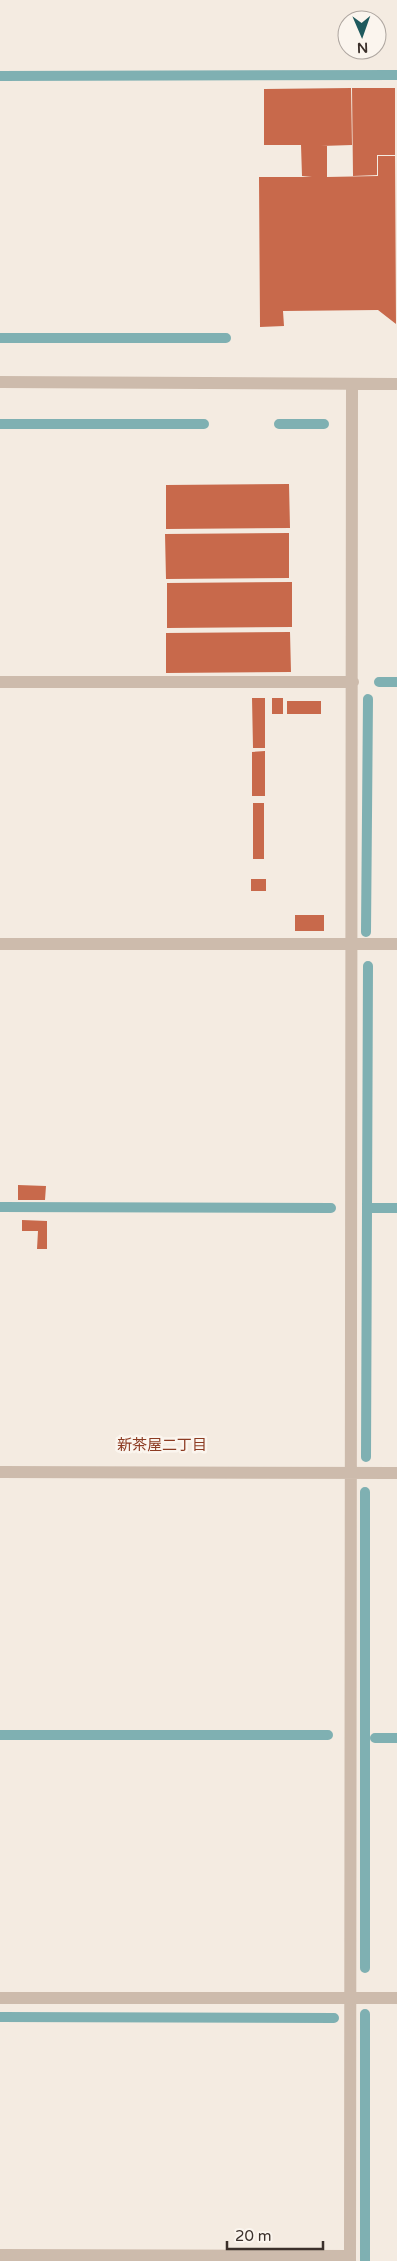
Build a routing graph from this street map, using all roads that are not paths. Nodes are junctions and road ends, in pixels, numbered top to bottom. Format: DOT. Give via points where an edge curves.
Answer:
graph roads {
  1 [pos="0,382"];
  2 [pos="352,384"];
  3 [pos="397,384"];
  4 [pos="0,682"];
  5 [pos="352,682"];
  6 [pos="0,944"];
  7 [pos="352,944"];
  8 [pos="397,944"];
  9 [pos="0,1472"];
  10 [pos="351,1473"];
  11 [pos="397,1473"];
  12 [pos="0,1998"];
  13 [pos="351,1998"];
  14 [pos="397,1998"];
  15 [pos="0,2255"];
  16 [pos="350,2258"];
  1 -- 2 [label="street"];
  2 -- 3 [label="street"];
  2 -- 5 [label="street"];
  4 -- 5 [label="street"];
  5 -- 7 [label="street"];
  6 -- 7 [label="street"];
  7 -- 8 [label="street"];
  7 -- 10 [label="street"];
  9 -- 10 [label="street"];
  10 -- 11 [label="street"];
  10 -- 13 [label="street"];
  12 -- 13 [label="street"];
  13 -- 14 [label="street"];
  13 -- 16 [label="street"];
  15 -- 16 [label="street"];
}
